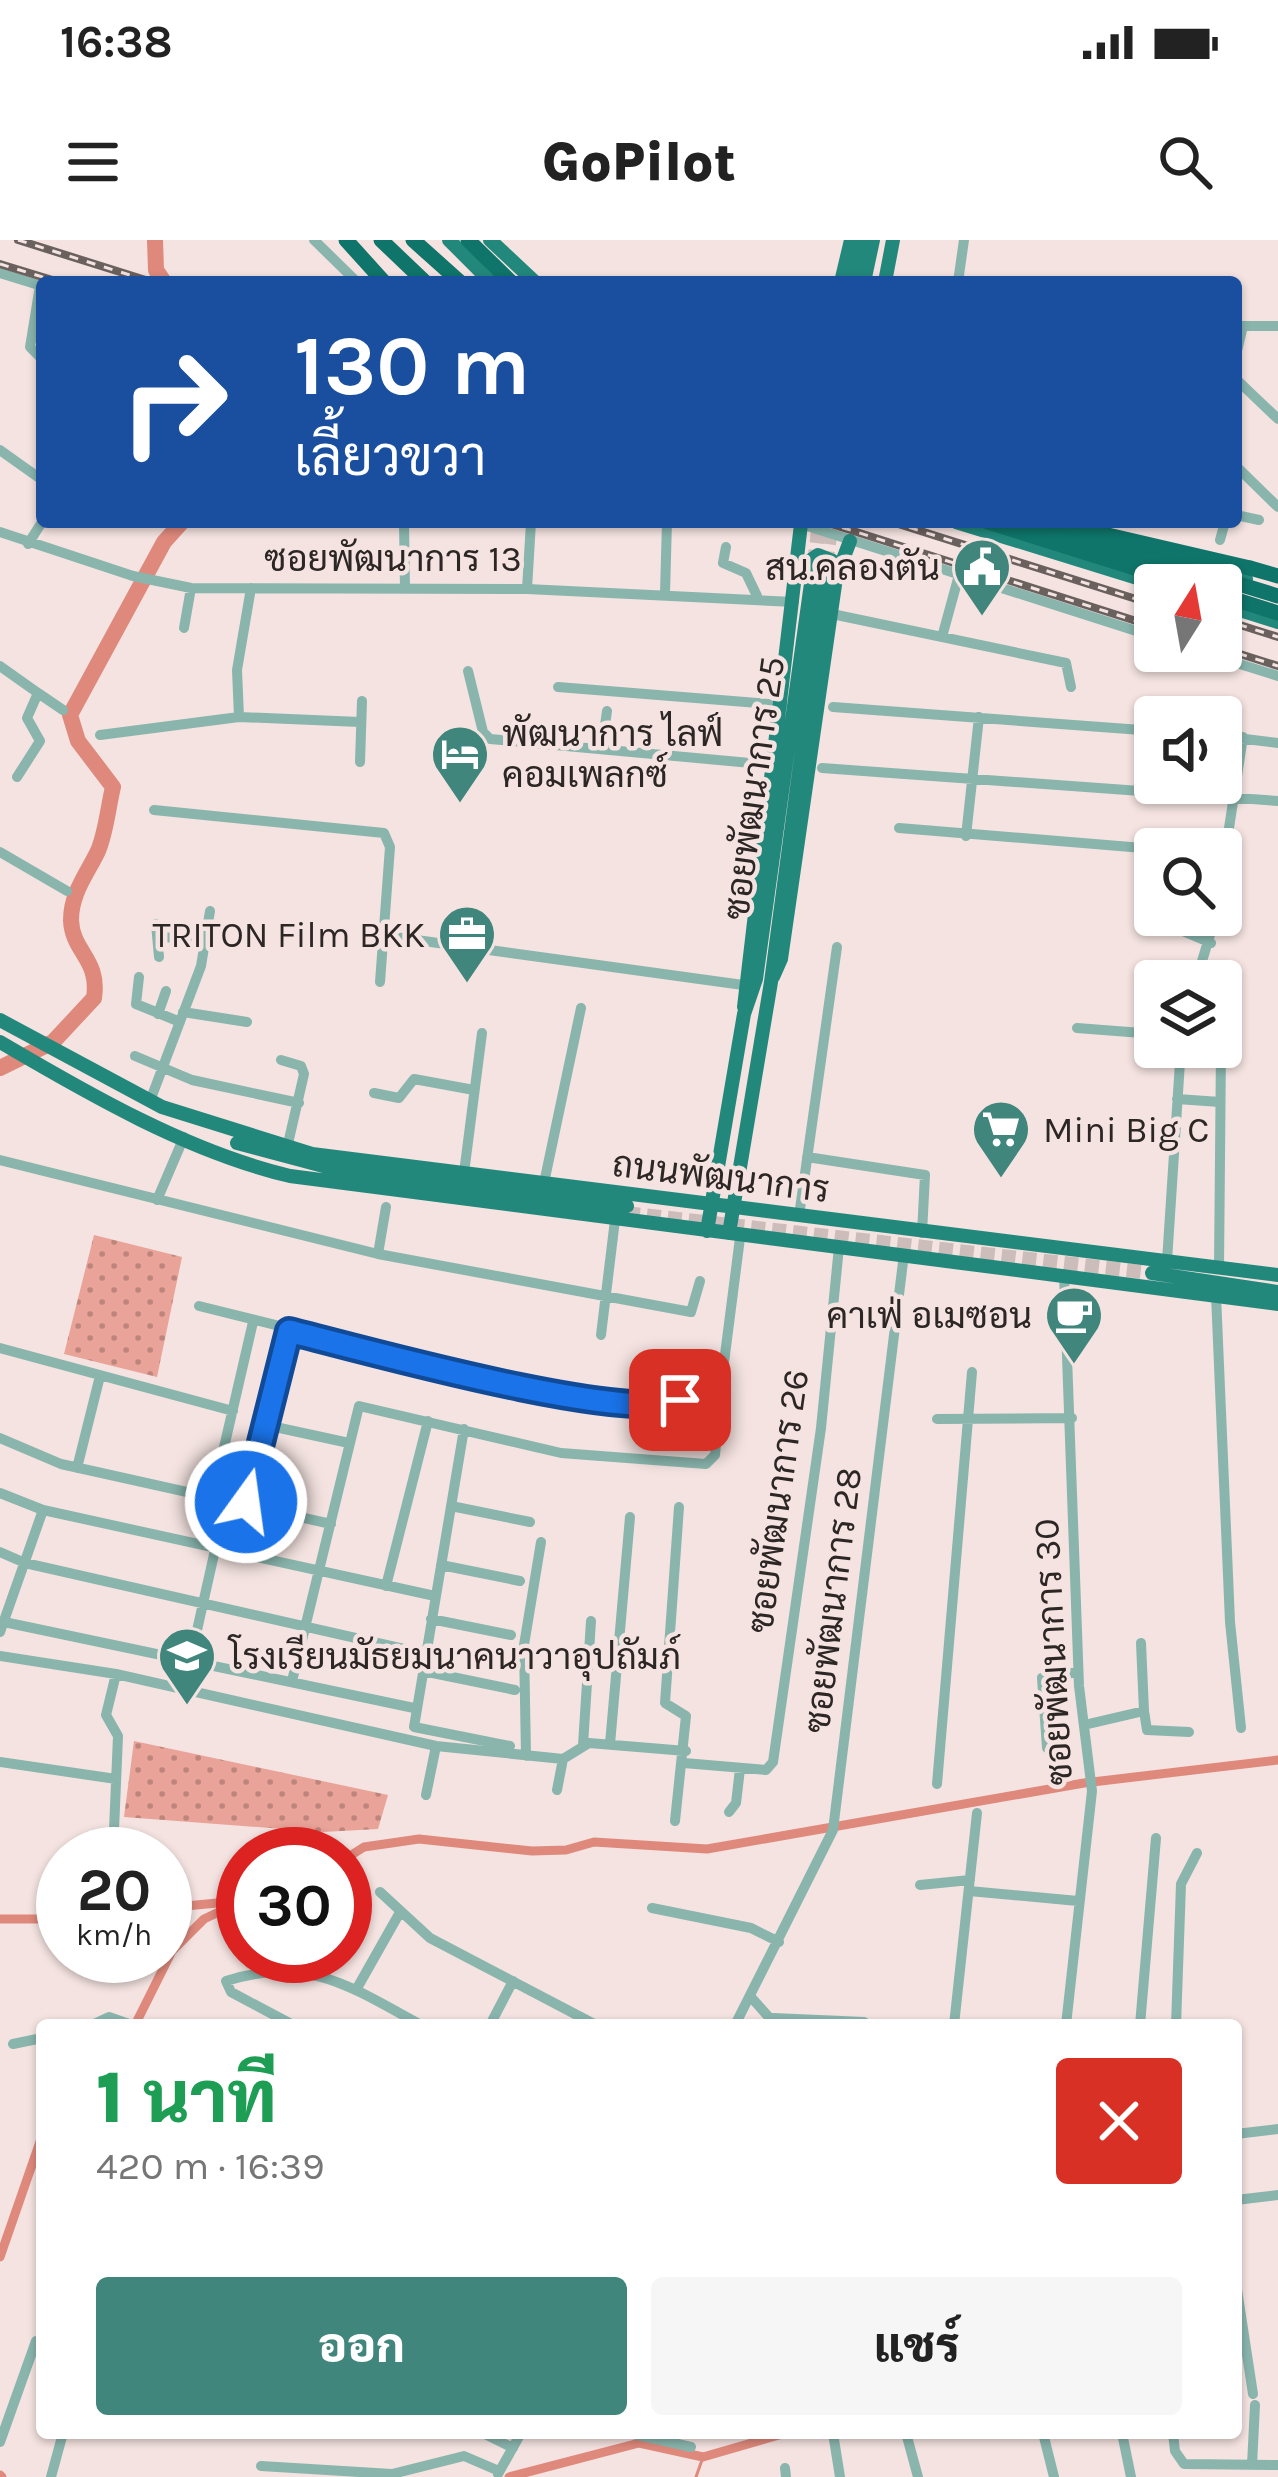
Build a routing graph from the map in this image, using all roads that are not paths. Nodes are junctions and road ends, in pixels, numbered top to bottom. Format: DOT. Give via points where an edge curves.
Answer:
graph roads {
  1 [pos="314,240"];
  2 [pos="346,240"];
  3 [pos="381,240"];
  4 [pos="413,240"];
  5 [pos="449,240"];
  6 [pos="468,240"];
  7 [pos="490,240"];
  8 [pos="851,240"];
  9 [pos="861,240"];
  10 [pos="873,240"];
  11 [pos="893,240"];
  12 [pos="964,240"];
  13 [pos="0,273"];
  14 [pos="351,276"];
  15 [pos="379,276"];
  16 [pos="419,276"];
  17 [pos="453,276"];
  18 [pos="485,276"];
  19 [pos="505,276"];
  20 [pos="529,276"];
  21 [pos="842,276"];
  22 [pos="853,276"];
  23 [pos="865,276"];
  24 [pos="886,276"];
  25 [pos="959,276"];
  26 [pos="36,284"];
  27 [pos="36,314"];
  28 [pos="1242,326"];
  29 [pos="1278,326"];
  30 [pos="36,353"];
  31 [pos="1242,385"];
  32 [pos="1278,419"];
  33 [pos="0,450"];
  34 [pos="1242,472"];
  35 [pos="36,476"];
  36 [pos="1278,507"];
  37 [pos="1242,516"];
  38 [pos="1259,520"];
  39 [pos="38,528"];
  40 [pos="404,528"];
  41 [pos="531,528"];
  42 [pos="667,528"];
  43 [pos="800,528"];
  44 [pos="812,528"];
  45 [pos="975,528"];
  46 [pos="1007,528"];
  47 [pos="1055,528"];
  48 [pos="1077,528"];
  49 [pos="1097,528"];
  50 [pos="1223,528"];
  51 [pos="0,532"];
  52 [pos="1220,540"];
  53 [pos="850,541"];
  54 [pos="28,544"];
  55 [pos="726,548"];
  56 [pos="1134,568"];
  57 [pos="818,571"];
  58 [pos="959,575"];
  59 [pos="1278,576"];
  60 [pos="1134,577"];
  61 [pos="191,588"];
  62 [pos="251,588"];
  63 [pos="405,588"];
  64 [pos="527,589"];
  65 [pos="1278,592"];
  66 [pos="665,593"];
  67 [pos="757,596"];
  68 [pos="794,602"];
  69 [pos="1242,606"];
  70 [pos="832,614"];
  71 [pos="1278,617"];
  72 [pos="184,628"];
  73 [pos="1134,631"];
  74 [pos="942,638"];
  75 [pos="1242,665"];
  76 [pos="0,666"];
  77 [pos="468,671"];
  78 [pos="1278,676"];
  79 [pos="558,687"];
  80 [pos="1071,687"];
  81 [pos="38,693"];
  82 [pos="362,701"];
  83 [pos="782,705"];
  84 [pos="833,707"];
  85 [pos="63,710"];
  86 [pos="607,712"];
  87 [pos="239,717"];
  88 [pos="979,717"];
  89 [pos="360,722"];
  90 [pos="1134,728"];
  91 [pos="100,735"];
  92 [pos="1243,737"];
  93 [pos="1242,743"];
  94 [pos="1278,743"];
  95 [pos="602,747"];
  96 [pos="360,762"];
  97 [pos="773,765"];
  98 [pos="822,768"];
  99 [pos="17,777"];
  100 [pos="972,779"];
  101 [pos="1134,789"];
  102 [pos="1242,796"];
  103 [pos="1278,801"];
  104 [pos="154,810"];
  105 [pos="899,828"];
  106 [pos="966,836"];
  107 [pos="1134,848"];
  108 [pos="0,852"];
  109 [pos="67,891"];
  110 [pos="210,911"];
  111 [pos="156,924"];
  112 [pos="380,935"];
  113 [pos="1194,936"];
  114 [pos="1212,936"];
  115 [pos="161,937"];
  116 [pos="207,940"];
  117 [pos="1211,943"];
  118 [pos="837,946"];
  119 [pos="160,957"];
  120 [pos="1204,960"];
  121 [pos="139,977"];
  122 [pos="380,982"];
  123 [pos="771,982"];
  124 [pos="742,985"];
  125 [pos="166,991"];
  126 [pos="581,1008"];
  127 [pos="158,1014"];
  128 [pos="744,1014"];
  129 [pos="181,1017"];
  130 [pos="0,1020"];
  131 [pos="247,1022"];
  132 [pos="1077,1028"];
  133 [pos="1134,1032"];
  134 [pos="482,1033"];
  135 [pos="4,1044"];
  136 [pos="135,1056"];
  137 [pos="280,1060"];
  138 [pos="1179,1068"];
  139 [pos="1221,1068"];
  140 [pos="162,1069"];
  141 [pos="474,1090"];
  142 [pos="374,1094"];
  143 [pos="1177,1099"];
  144 [pos="1220,1102"];
  145 [pos="299,1103"];
  146 [pos="156,1104"];
  147 [pos="724,1122"];
  148 [pos="747,1126"];
  149 [pos="188,1139"];
  150 [pos="287,1148"];
  151 [pos="807,1157"];
  152 [pos="0,1160"];
  153 [pos="464,1173"];
  154 [pos="544,1184"];
  155 [pos="157,1200"];
  156 [pos="711,1205"];
  157 [pos="386,1207"];
  158 [pos="733,1207"];
  159 [pos="624,1211"];
  160 [pos="799,1216"];
  161 [pos="689,1228"];
  162 [pos="707,1231"];
  163 [pos="922,1232"];
  164 [pos="735,1236"];
  165 [pos="838,1247"];
  166 [pos="378,1254"];
  167 [pos="904,1254"];
  168 [pos="1219,1268"];
  169 [pos="1155,1269"];
  170 [pos="1064,1274"];
  171 [pos="1278,1275"];
  172 [pos="700,1281"];
  173 [pos="1278,1289"];
  174 [pos="1216,1295"];
  175 [pos="604,1299"];
  176 [pos="1278,1304"];
  177 [pos="199,1306"];
  178 [pos="253,1322"];
  179 [pos="289,1331"];
  180 [pos="602,1335"];
  181 [pos="0,1348"];
  182 [pos="972,1372"];
  183 [pos="100,1376"];
  184 [pos="722,1378"];
  185 [pos="233,1411"];
  186 [pos="1072,1418"];
  187 [pos="937,1419"];
  188 [pos="968,1420"];
  189 [pos="428,1421"];
  190 [pos="266,1425"];
  191 [pos="464,1429"];
  192 [pos="0,1438"];
  193 [pos="349,1443"];
  194 [pos="77,1468"];
  195 [pos="0,1492"];
  196 [pos="213,1496"];
  197 [pos="246,1502"];
  198 [pos="451,1506"];
  199 [pos="679,1508"];
  200 [pos="43,1510"];
  201 [pos="630,1517"];
  202 [pos="530,1522"];
  203 [pos="331,1524"];
  204 [pos="541,1542"];
  205 [pos="215,1550"];
  206 [pos="0,1552"];
  207 [pos="26,1562"];
  208 [pos="441,1565"];
  209 [pos="320,1572"];
  210 [pos="520,1581"];
  211 [pos="386,1586"];
  212 [pos="435,1596"];
  213 [pos="203,1603"];
  214 [pos="431,1619"];
  215 [pos="591,1621"];
  216 [pos="306,1625"];
  217 [pos="2,1627"];
  218 [pos="511,1635"];
  219 [pos="1141,1642"];
  220 [pos="426,1654"];
  221 [pos="0,1656"];
  222 [pos="191,1658"];
  223 [pos="423,1671"];
  224 [pos="1078,1672"];
  225 [pos="116,1674"];
  226 [pos="292,1681"];
  227 [pos="514,1690"];
  228 [pos="414,1708"];
  229 [pos="1144,1711"];
  230 [pos="1084,1725"];
  231 [pos="1241,1728"];
  232 [pos="1189,1732"];
  233 [pos="610,1744"];
  234 [pos="583,1745"];
  235 [pos="436,1746"];
  236 [pos="510,1746"];
  237 [pos="1047,1748"];
  238 [pos="526,1756"];
  239 [pos="685,1757"];
  240 [pos="563,1759"];
  241 [pos="0,1762"];
  242 [pos="740,1768"];
  243 [pos="116,1778"];
  244 [pos="937,1784"];
  245 [pos="557,1790"];
  246 [pos="426,1795"];
  247 [pos="729,1812"];
  248 [pos="976,1813"];
  249 [pos="676,1821"];
  250 [pos="114,1827"];
  251 [pos="1156,1838"];
  252 [pos="1197,1853"];
  253 [pos="920,1885"];
  254 [pos="969,1886"];
  255 [pos="380,1892"];
  256 [pos="1078,1901"];
  257 [pos="652,1908"];
  258 [pos="399,1914"];
  259 [pos="779,1942"];
  260 [pos="513,1981"];
  261 [pos="356,1990"];
  262 [pos="750,1996"];
  263 [pos="282,2019"];
  264 [pos="410,2019"];
  265 [pos="493,2019"];
  266 [pos="585,2019"];
  267 [pos="738,2019"];
  268 [pos="771,2019"];
  269 [pos="955,2019"];
  270 [pos="1067,2019"];
  271 [pos="1141,2019"];
  272 [pos="1176,2019"];
  273 [pos="36,2039"];
  274 [pos="13,2044"];
  275 [pos="1278,2128"];
  276 [pos="1242,2133"];
  277 [pos="1278,2195"];
  278 [pos="1242,2199"];
  279 [pos="1242,2322"];
  280 [pos="36,2344"];
  281 [pos="61,2439"];
  282 [pos="495,2439"];
  283 [pos="518,2439"];
  284 [pos="656,2439"];
  285 [pos="833,2439"];
  286 [pos="908,2439"];
  287 [pos="1044,2439"];
  288 [pos="1123,2439"];
  289 [pos="1173,2439"];
  290 [pos="0,2442"];
  291 [pos="691,2447"];
  292 [pos="513,2448"];
  293 [pos="1252,2465"];
  294 [pos="1278,2465"];
  295 [pos="261,2466"];
  296 [pos="498,2474"];
  297 [pos="51,2477"];
  298 [pos="840,2477"];
  299 [pos="918,2477"];
  300 [pos="1054,2477"];
  301 [pos="1131,2477"];
  1 -- 14 [label="street"];
  2 -- 15 [label="highway"];
  3 -- 16 [label="highway"];
  4 -- 17 [label="highway"];
  5 -- 18 [label="main road"];
  6 -- 19 [label="highway"];
  7 -- 20 [label="main road"];
  8 -- 21 [label="main road"];
  9 -- 22 [label="main road"];
  10 -- 23 [label="main road"];
  11 -- 24 [label="main road"];
  12 -- 25 [label="street"];
  13 -- 26 [label="street"];
  27 -- 30 [label="street"];
  28 -- 29 [label="street"];
  31 -- 32 [label="street"];
  33 -- 35 [label="street"];
  34 -- 36 [label="street"];
  37 -- 38 [label="street"];
  39 -- 54 [label="street"];
  40 -- 63 [label="street"];
  41 -- 64 [label="street"];
  42 -- 66 [label="street"];
  43 -- 57 [label="main road, ซอยพัฒนาการ 25"];
  44 -- 53 [label="street"];
  45 -- 60 [label="main road"];
  46 -- 56 [label="highway"];
  47 -- 65 [label="highway, bridge"];
  48 -- 59 [label="highway, bridge"];
  49 -- 65 [label="main road"];
  50 -- 52 [label="street"];
  51 -- 54 [label="street, ซอยพัฒนาการ 13"];
  53 -- 57 [label="main road, ซอยพัฒนาการ 25"];
  53 -- 58 [label="street"];
  54 -- 61 [label="street, ซอยพัฒนาการ 13"];
  55 -- 67 [label="street" via="723,563 746,573"];
  57 -- 68 [label="main road, ซอยพัฒนาการ 25"];
  57 -- 70 [label="main road, ซอยพัฒนาการ 25"];
  57 -- 123 [label="main road, ซอยพัฒนาการ 25"];
  57 -- 128 [label="main road, ซอยพัฒนาการ 25"];
  58 -- 73 [label="street"];
  58 -- 74 [label="street"];
  61 -- 62 [label="street, ซอยพัฒนาการ 13"];
  61 -- 72 [label="street"];
  62 -- 63 [label="street, ซอยพัฒนาการ 13"];
  62 -- 87 [label="street" via="237,670"];
  63 -- 64 [label="street, ซอยพัฒนาการ 13"];
  64 -- 66 [label="street, ซอยพัฒนาการ 13"];
  66 -- 67 [label="street, ซอยพัฒนาการ 13"];
  67 -- 68 [label="street, ซอยพัฒนาการ 13"];
  68 -- 83 [label="main road, ซอยพัฒนาการ 25"];
  69 -- 71 [label="highway"];
  70 -- 74 [label="street"];
  70 -- 123 [label="main road, ซอยพัฒนาการ 25" via="782,959"];
  74 -- 80 [label="street" via="1066,663"];
  75 -- 78 [label="street"];
  76 -- 81 [label="street"];
  77 -- 95 [label="street" via="486,737"];
  79 -- 83 [label="street"];
  81 -- 85 [label="street"];
  81 -- 99 [label="street" via="27,718 40,741"];
  82 -- 89 [label="street"];
  83 -- 97 [label="main road, ซอยพัฒนาการ 25"];
  84 -- 88 [label="street"];
  86 -- 95 [label="street"];
  87 -- 89 [label="street"];
  87 -- 91 [label="street"];
  88 -- 90 [label="street"];
  88 -- 100 [label="street"];
  89 -- 96 [label="street"];
  92 -- 93 [label="street"];
  92 -- 94 [label="street"];
  95 -- 97 [label="street"];
  97 -- 124 [label="main road, ซอยพัฒนาการ 25"];
  98 -- 100 [label="street"];
  100 -- 101 [label="street"];
  100 -- 106 [label="street"];
  102 -- 103 [label="street"];
  104 -- 112 [label="street" via="379,830 390,847"];
  105 -- 106 [label="street"];
  106 -- 107 [label="street"];
  108 -- 109 [label="street"];
  110 -- 116 [label="street"];
  111 -- 115 [label="street"];
  112 -- 122 [label="street"];
  112 -- 124 [label="street"];
  113 -- 117 [label="street"];
  114 -- 117 [label="street"];
  115 -- 116 [label="street"];
  115 -- 119 [label="street"];
  116 -- 129 [label="street"];
  117 -- 120 [label="street"];
  118 -- 151 [label="street"];
  121 -- 127 [label="street" via="136,1004"];
  123 -- 148 [label="main road, ซอยพัฒนาการ 25"];
  124 -- 128 [label="main road, ซอยพัฒนาการ 25"];
  125 -- 127 [label="street"];
  126 -- 154 [label="street"];
  127 -- 129 [label="street"];
  128 -- 147 [label="main road, ซอยพัฒนาการ 25"];
  129 -- 131 [label="street"];
  129 -- 140 [label="street"];
  130 -- 146 [label="main road, ถนนพัฒนาการ"];
  132 -- 133 [label="street"];
  134 -- 141 [label="street"];
  135 -- 149 [label="main road, ถนนพัฒนาการ"];
  136 -- 140 [label="street"];
  137 -- 145 [label="street" via="303,1069"];
  138 -- 143 [label="street"];
  139 -- 144 [label="street"];
  140 -- 145 [label="street"];
  140 -- 146 [label="street"];
  141 -- 142 [label="street" via="414,1079 399,1098"];
  141 -- 153 [label="street"];
  143 -- 144 [label="street"];
  143 -- 169 [label="street"];
  144 -- 168 [label="street"];
  145 -- 150 [label="street"];
  146 -- 150 [label="main road, ถนนพัฒนาการ"];
  146 -- 159 [label="main road, ถนนพัฒนาการ" via="240,1144 308,1164"];
  147 -- 148 [label="main road"];
  147 -- 156 [label="main road, ซอยพัฒนาการ 25"];
  148 -- 158 [label="main road, ซอยพัฒนาการ 25"];
  149 -- 155 [label="street"];
  149 -- 159 [label="main road, ถนนพัฒนาการ" via="307,1172"];
  150 -- 153 [label="main road, ถนนพัฒนาการ"];
  151 -- 160 [label="street"];
  151 -- 163 [label="street" via="926,1175"];
  152 -- 155 [label="street"];
  153 -- 154 [label="main road, ถนนพัฒนาการ"];
  154 -- 159 [label="main road, ถนนพัฒนาการ"];
  155 -- 166 [label="street"];
  156 -- 158 [label="main road, ถนนพัฒนาการ"];
  156 -- 159 [label="main road, ถนนพัฒนาการ"];
  156 -- 162 [label="main road, ซอยพัฒนาการ 25"];
  157 -- 166 [label="street"];
  158 -- 160 [label="main road, ถนนพัฒนาการ"];
  158 -- 164 [label="main road, ซอยพัฒนาการ 25"];
  159 -- 161 [label="main road, ถนนพัฒนาการ"];
  159 -- 175 [label="street"];
  160 -- 163 [label="main road, ถนนพัฒนาการ"];
  161 -- 162 [label="main road"];
  161 -- 164 [label="main road, ถนนพัฒนาการ"];
  162 -- 164 [label="main road"];
  163 -- 169 [label="main road, ถนนพัฒนาการ"];
  164 -- 165 [label="main road, ถนนพัฒนาการ"];
  164 -- 184 [label="street"];
  165 -- 167 [label="main road, ถนนพัฒนาการ"];
  165 -- 242 [label="street, ซอยพัฒนาการ 26" via="773,1762 766,1771"];
  166 -- 175 [label="street"];
  167 -- 170 [label="main road, ถนนพัฒนาการ"];
  167 -- 259 [label="street, ซอยพัฒนาการ 28" via="833,1830"];
  168 -- 169 [label="main road, ถนนพัฒนาการ"];
  168 -- 171 [label="main road, ถนนพัฒนาการ"];
  169 -- 170 [label="main road, ถนนพัฒนาการ"];
  169 -- 173 [label="main road, ถนนพัฒนาการ"];
  169 -- 174 [label="main road, ถนนพัฒนาการ"];
  170 -- 186 [label="street, ซอยพัฒนาการ 30"];
  172 -- 175 [label="street" via="691,1312"];
  174 -- 176 [label="main road, ถนนพัฒนาการ"];
  174 -- 231 [label="street"];
  175 -- 180 [label="street"];
  177 -- 178 [label="street"];
  178 -- 179 [label="street"];
  178 -- 185 [label="street"];
  179 -- 184 [label="street" via="552,1394 634,1403 676,1403 692,1373"];
  179 -- 190 [label="street"];
  181 -- 183 [label="street"];
  182 -- 188 [label="street"];
  183 -- 185 [label="street"];
  183 -- 194 [label="street"];
  184 -- 191 [label="street" via="715,1454 706,1464 561,1453"];
  185 -- 196 [label="street"];
  186 -- 188 [label="street"];
  186 -- 224 [label="street, ซอยพัฒนาการ 30"];
  187 -- 188 [label="street"];
  188 -- 244 [label="street"];
  189 -- 191 [label="street"];
  189 -- 193 [label="street" via="362,1405"];
  189 -- 211 [label="street"];
  190 -- 193 [label="street"];
  190 -- 197 [label="street"];
  191 -- 198 [label="street"];
  192 -- 194 [label="street"];
  193 -- 203 [label="street"];
  194 -- 196 [label="street"];
  195 -- 200 [label="street"];
  196 -- 197 [label="street"];
  197 -- 203 [label="street"];
  198 -- 202 [label="street"];
  198 -- 208 [label="street"];
  199 -- 239 [label="street" via="665,1703 686,1716"];
  200 -- 205 [label="street"];
  200 -- 207 [label="street"];
  201 -- 233 [label="street"];
  203 -- 209 [label="street"];
  204 -- 238 [label="street" via="523,1666"];
  205 -- 209 [label="street"];
  205 -- 213 [label="street"];
  206 -- 207 [label="street"];
  207 -- 213 [label="street"];
  207 -- 217 [label="street"];
  208 -- 210 [label="street"];
  208 -- 212 [label="street"];
  209 -- 211 [label="street"];
  209 -- 216 [label="street"];
  211 -- 212 [label="street"];
  212 -- 214 [label="street"];
  213 -- 216 [label="street"];
  213 -- 222 [label="street"];
  214 -- 218 [label="street"];
  214 -- 220 [label="street"];
  215 -- 234 [label="street"];
  216 -- 220 [label="street"];
  216 -- 226 [label="street"];
  217 -- 222 [label="street"];
  219 -- 229 [label="street"];
  220 -- 223 [label="street"];
  221 -- 225 [label="street"];
  222 -- 226 [label="street"];
  223 -- 227 [label="street"];
  223 -- 228 [label="street"];
  224 -- 230 [label="street, ซอยพัฒนาการ 30"];
  224 -- 237 [label="street" via="1042,1678"];
  225 -- 235 [label="street"];
  225 -- 243 [label="street" via="106,1715 118,1736"];
  226 -- 228 [label="street"];
  228 -- 236 [label="street" via="418,1732"];
  229 -- 230 [label="street"];
  229 -- 232 [label="street" via="1150,1732"];
  230 -- 256 [label="street, ซอยพัฒนาการ 30" via="1092,1791"];
  233 -- 234 [label="street"];
  233 -- 239 [label="street"];
  234 -- 240 [label="street"];
  235 -- 238 [label="street"];
  235 -- 246 [label="street"];
  238 -- 240 [label="street"];
  239 -- 242 [label="street"];
  239 -- 249 [label="street"];
  240 -- 245 [label="street"];
  241 -- 243 [label="street"];
  242 -- 247 [label="street"];
  243 -- 250 [label="street"];
  248 -- 254 [label="street"];
  251 -- 271 [label="street"];
  252 -- 272 [label="street" via="1180,1884"];
  253 -- 254 [label="street"];
  254 -- 256 [label="street"];
  254 -- 269 [label="street"];
  255 -- 258 [label="street"];
  256 -- 270 [label="street, ซอยพัฒนาการ 30"];
  257 -- 259 [label="street" via="751,1928"];
  258 -- 260 [label="street"];
  258 -- 261 [label="street"];
  259 -- 262 [label="street, ซอยพัฒนาการ 28"];
  260 -- 265 [label="street"];
  260 -- 266 [label="street"];
  261 -- 263 [label="street" via="322,1974 262,1969 226,1981 231,1992"];
  261 -- 264 [label="street"];
  262 -- 267 [label="street, ซอยพัฒนาการ 28"];
  262 -- 268 [label="street"];
  273 -- 274 [label="street"];
  275 -- 276 [label="street"];
  277 -- 278 [label="street"];
  279 -- 293 [label="street" via="1254,2400"];
  280 -- 290 [label="street"];
  281 -- 297 [label="street"];
  282 -- 292 [label="street"];
  283 -- 292 [label="street"];
  284 -- 291 [label="street"];
  285 -- 298 [label="street"];
  286 -- 299 [label="street"];
  287 -- 300 [label="street"];
  288 -- 301 [label="street"];
  289 -- 293 [label="street" via="1184,2464"];
  292 -- 296 [label="street"];
  293 -- 294 [label="street"];
  295 -- 296 [label="street" via="392,2474 464,2456"];
}
